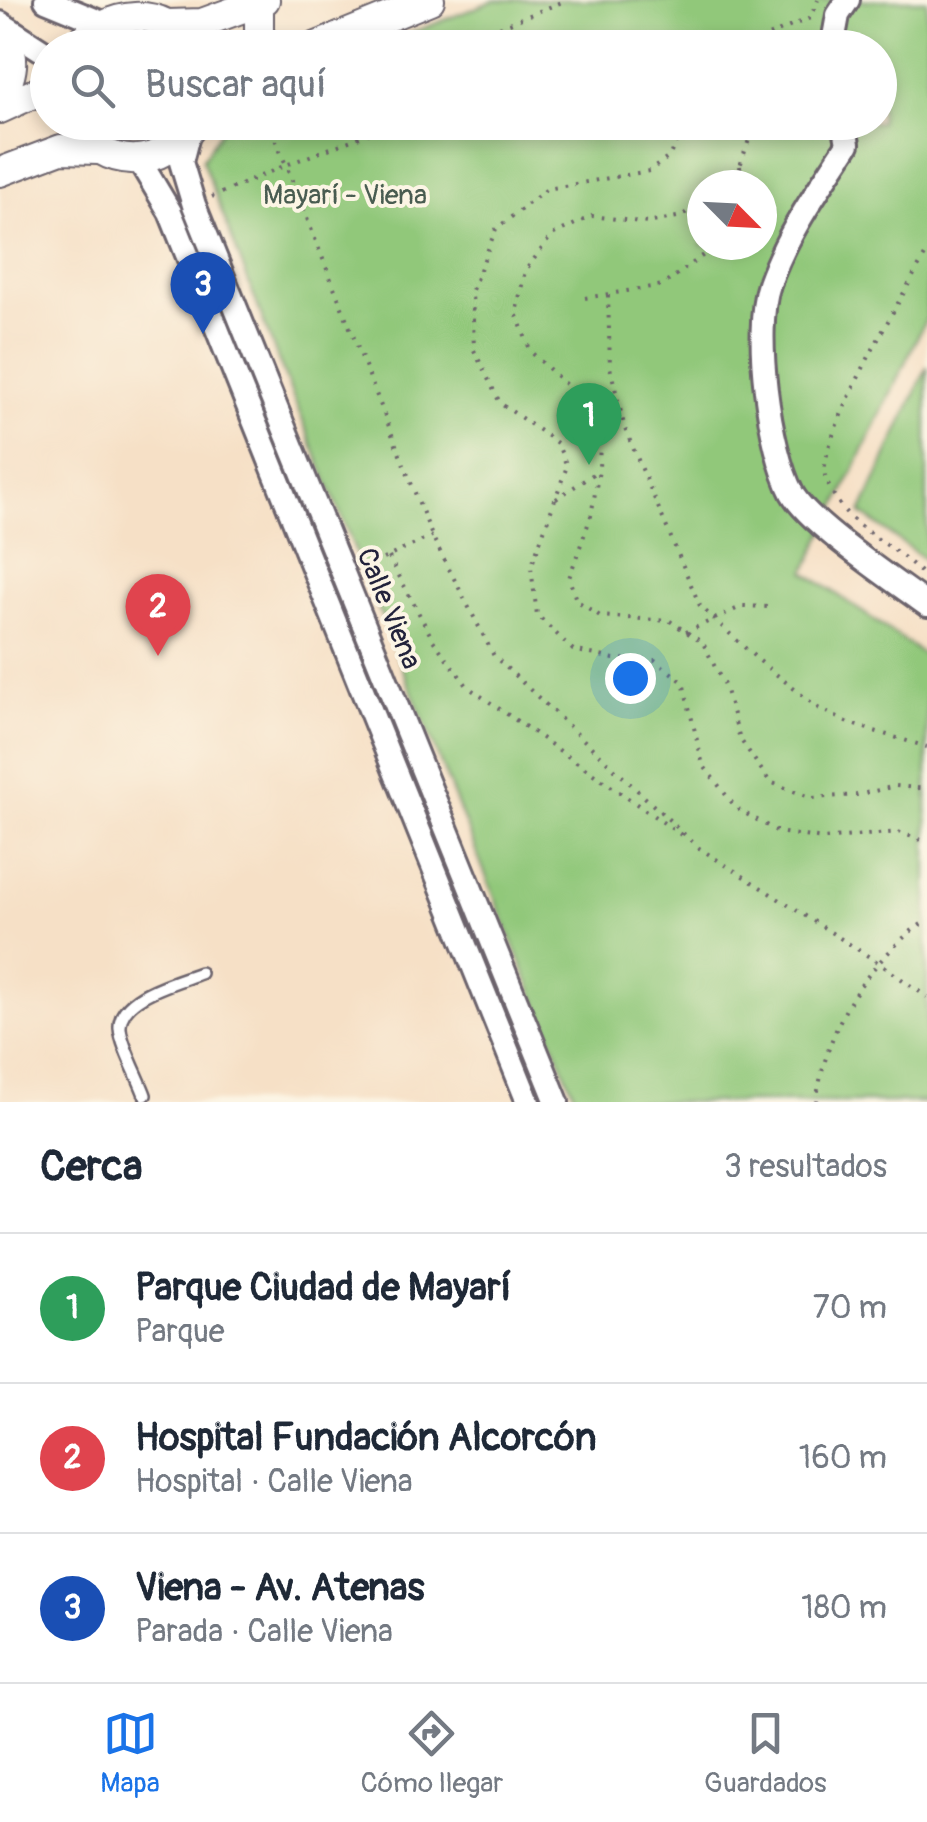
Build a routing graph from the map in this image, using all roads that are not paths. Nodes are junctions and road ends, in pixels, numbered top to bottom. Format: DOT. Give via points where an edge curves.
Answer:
graph roads {
  1 [pos="46,0"];
  2 [pos="430,0"];
  3 [pos="848,0"];
  4 [pos="262,1"];
  5 [pos="139,8"];
  6 [pos="0,23"];
  7 [pos="102,23"];
  8 [pos="168,24"];
  9 [pos="94,30"];
  10 [pos="174,30"];
  11 [pos="259,30"];
  12 [pos="356,30"];
  13 [pos="835,30"];
  14 [pos="0,31"];
  15 [pos="30,42"];
  16 [pos="30,93"];
  17 [pos="0,105"];
  18 [pos="86,140"];
  19 [pos="181,140"];
  20 [pos="189,140"];
  21 [pos="847,140"];
  22 [pos="98,150"];
  23 [pos="139,160"];
  24 [pos="0,172"];
  25 [pos="927,605"];
  26 [pos="200,973"];
  27 [pos="145,1096"];
  28 [pos="528,1102"];
  29 [pos="558,1102"];
  1 -- 7 [label="street"];
  2 -- 12 [label="street"];
  3 -- 13 [label="street"];
  4 -- 8 [label="street" via="202,23"];
  4 -- 11 [label="street"];
  5 -- 7 [label="street"];
  5 -- 8 [label="street"];
  6 -- 15 [label="street"];
  7 -- 9 [label="street"];
  8 -- 10 [label="street"];
  14 -- 17 [label="street" via="12,45 12,74"];
  16 -- 17 [label="street"];
  18 -- 22 [label="street"];
  19 -- 23 [label="street"];
  20 -- 29 [label="street, Calle Viena" via="182,162 194,205"];
  21 -- 25 [label="street" via="789,236 767,289 762,361 768,413 793,496"];
  22 -- 23 [label="street"];
  22 -- 24 [label="street" via="61,149"];
  23 -- 28 [label="street, Calle Viena" via="170,212"];
  26 -- 27 [label="lane" via="134,999 126,1009 120,1026"];
}
